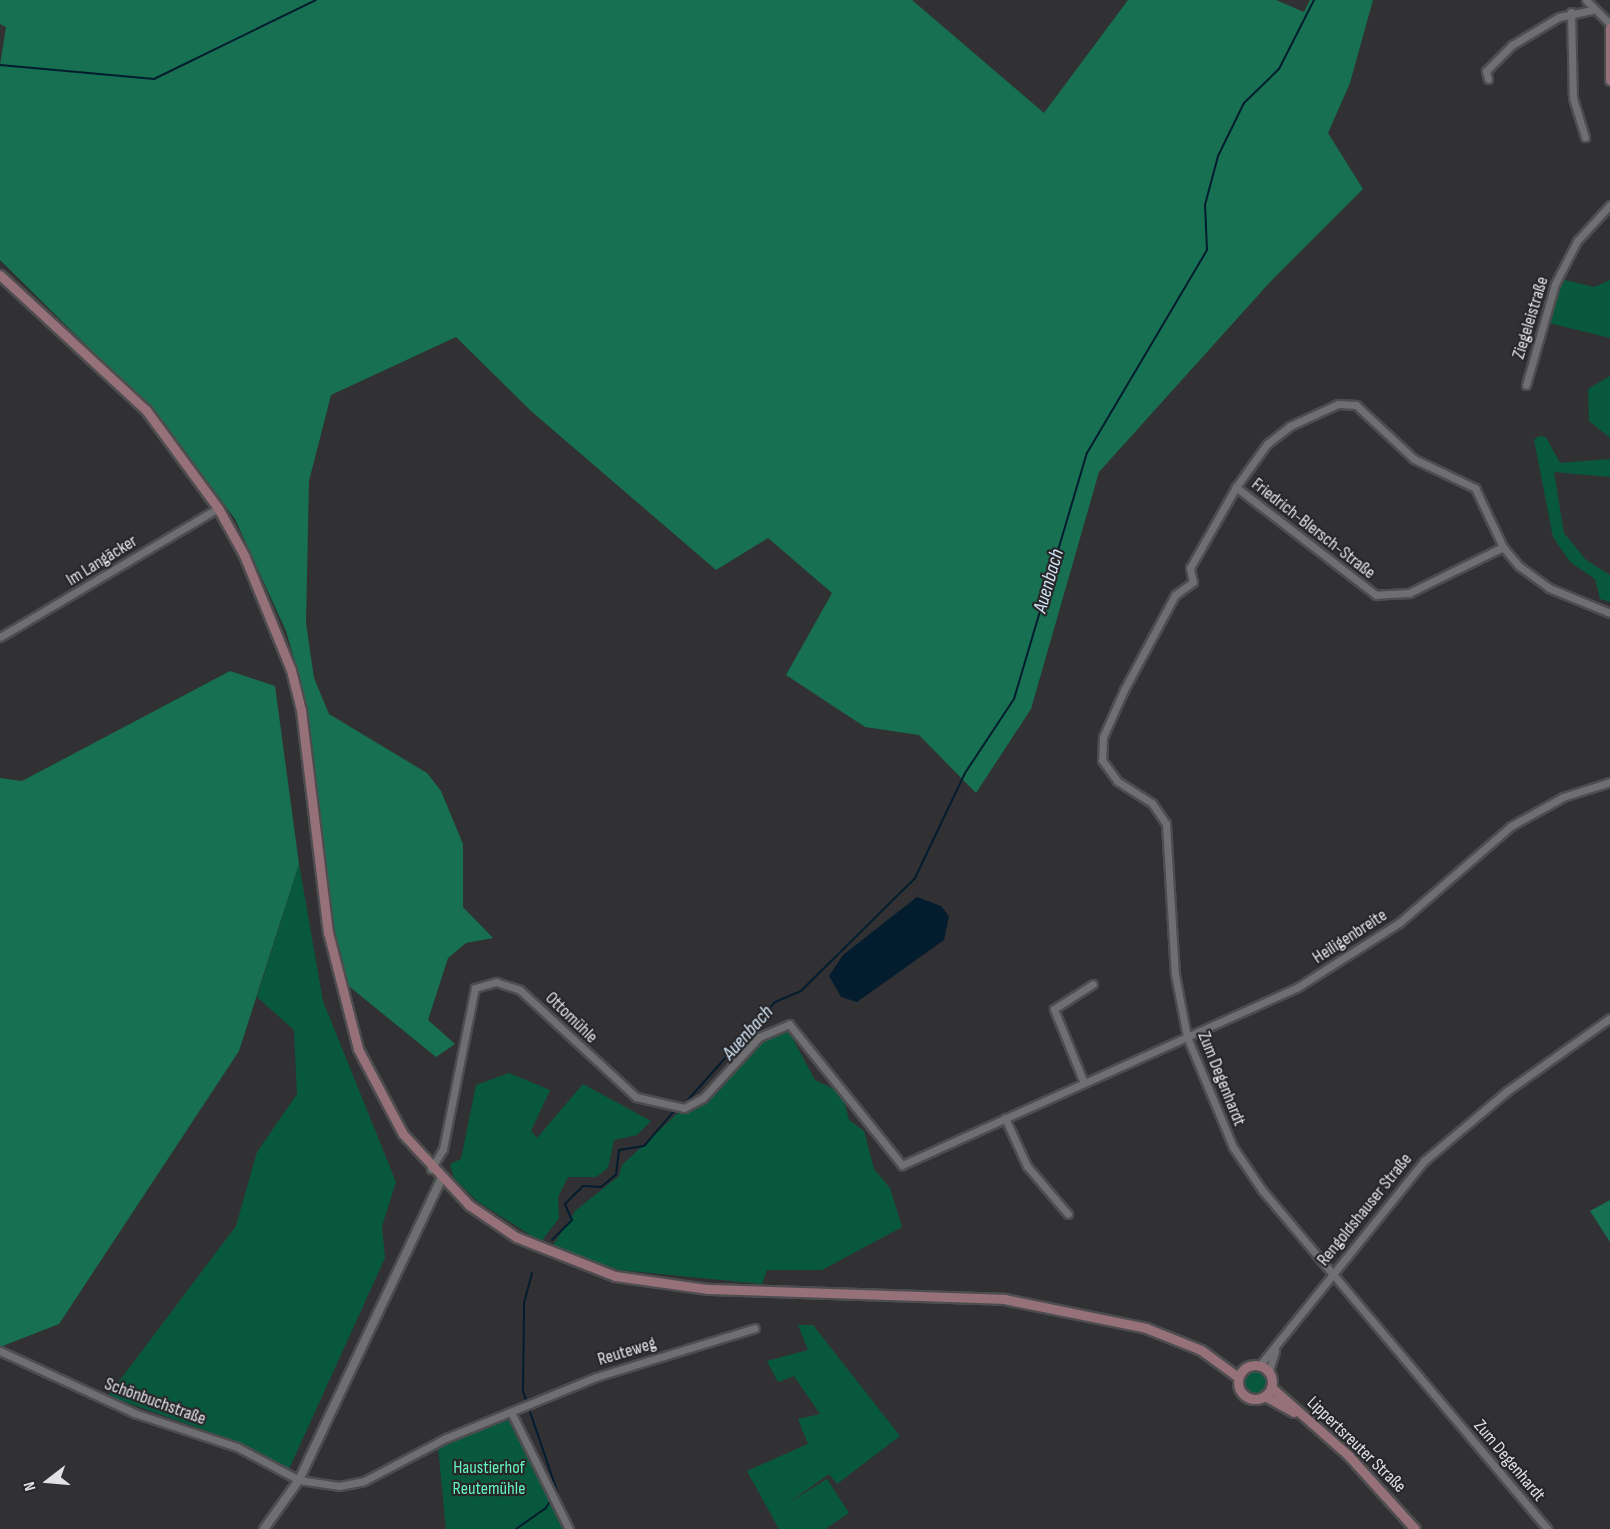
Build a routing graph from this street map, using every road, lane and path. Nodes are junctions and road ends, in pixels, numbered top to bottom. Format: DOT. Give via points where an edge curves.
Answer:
graph roads {
  1 [pos="1586,0"];
  2 [pos="1593,10"];
  3 [pos="1571,12"];
  4 [pos="1610,26"];
  5 [pos="1488,79"];
  6 [pos="1610,80"];
  7 [pos="1585,136"];
  8 [pos="1610,204"];
  9 [pos="0,274"];
  10 [pos="1526,385"];
  11 [pos="1236,487"];
  12 [pos="218,508"];
  13 [pos="1503,547"];
  14 [pos="1193,582"];
  15 [pos="1610,613"];
  16 [pos="0,637"];
  17 [pos="1610,782"];
  18 [pos="1093,984"];
  19 [pos="1610,1018"];
  20 [pos="1187,1037"];
  21 [pos="1084,1083"];
  22 [pos="850,1094"];
  23 [pos="1005,1118"];
  24 [pos="431,1169"];
  25 [pos="441,1180"];
  26 [pos="1068,1214"];
  27 [pos="1332,1273"];
  28 [pos="755,1328"];
  29 [pos="0,1351"];
  30 [pos="1275,1351"];
  31 [pos="1260,1365"];
  32 [pos="1269,1371"];
  33 [pos="1240,1373"];
  34 [pos="1271,1387"];
  35 [pos="1265,1396"];
  36 [pos="512,1412"];
  37 [pos="1307,1419"];
  38 [pos="299,1480"];
  39 [pos="264,1529"];
  40 [pos="569,1529"];
  41 [pos="1415,1529"];
  42 [pos="1547,1529"];
  1 -- 2 [label="street"];
  2 -- 3 [label="street"];
  2 -- 4 [label="street"];
  3 -- 5 [label="street" via="1512,45 1486,71"];
  3 -- 7 [label="street" via="1574,98"];
  4 -- 6 [label="main road"];
  8 -- 10 [label="street, Ziegeleistraße" via="1577,242 1555,285"];
  9 -- 12 [label="main road" via="146,410"];
  11 -- 13 [label="street, Friedrich-Blersch-Straße" via="1376,595 1409,593"];
  11 -- 13 [label="street, Friedrich-Blersch-Straße" via="1279,434 1307,416 1350,403 1372,415 1414,459 1475,488"];
  11 -- 14 [label="street, Friedrich-Blersch-Straße" via="1190,568"];
  12 -- 16 [label="street, Im Langäcker"];
  12 -- 24 [label="main road" via="291,670 309,762 328,932 345,1008 375,1087"];
  13 -- 15 [label="street, Friedrich-Blersch-Straße" via="1549,588"];
  14 -- 20 [label="street, Zum Degenhardt" via="1175,595 1145,648 1103,737 1102,760 1117,781 1152,803 1166,824 1175,974"];
  17 -- 20 [label="street, Heiligenbreite" via="1563,797 1511,826 1399,923 1332,968"];
  18 -- 21 [label="street" via="1054,1009"];
  19 -- 27 [label="street, Rengoldshauser Straße" via="1515,1084 1424,1161"];
  20 -- 21 [label="street, Heiligenbreite"];
  20 -- 27 [label="street, Zum Degenhardt" via="1233,1147"];
  21 -- 23 [label="street, Heiligenbreite"];
  22 -- 23 [label="street, Heiligenbreite" via="902,1165"];
  22 -- 24 [label="street, Ottomühle" via="789,1024 759,1037 703,1098 684,1108 636,1097 520,990 496,982 475,988 443,1149"];
  23 -- 26 [label="street" via="1027,1166"];
  24 -- 25 [label="main road"];
  25 -- 33 [label="main road" via="516,1237 615,1276 708,1289 1004,1299 1115,1318 1201,1350"];
  25 -- 38 [label="street"];
  27 -- 30 [label="street, Rengoldshauser Straße"];
  27 -- 42 [label="street, Zum Degenhardt"];
  28 -- 36 [label="street, Reuteweg" via="596,1377"];
  29 -- 38 [label="street, Schönbuchstraße" via="134,1413 237,1447"];
  30 -- 31 [label="street, Rengoldshauser Straße"];
  30 -- 32 [label="street, Rengoldshauser Straße"];
  31 -- 32 [label="main road"];
  31 -- 33 [label="main road"];
  32 -- 34 [label="main road"];
  33 -- 35 [label="main road" via="1245,1396"];
  34 -- 35 [label="main road"];
  34 -- 37 [label="main road, Lippertsreuter Straße"];
  35 -- 37 [label="main road"];
  36 -- 38 [label="street, Reuteweg" via="446,1438 364,1481 339,1486"];
  36 -- 40 [label="street" via="548,1493"];
  37 -- 41 [label="main road, Lippertsreuter Straße"];
  38 -- 39 [label="street"];
}
